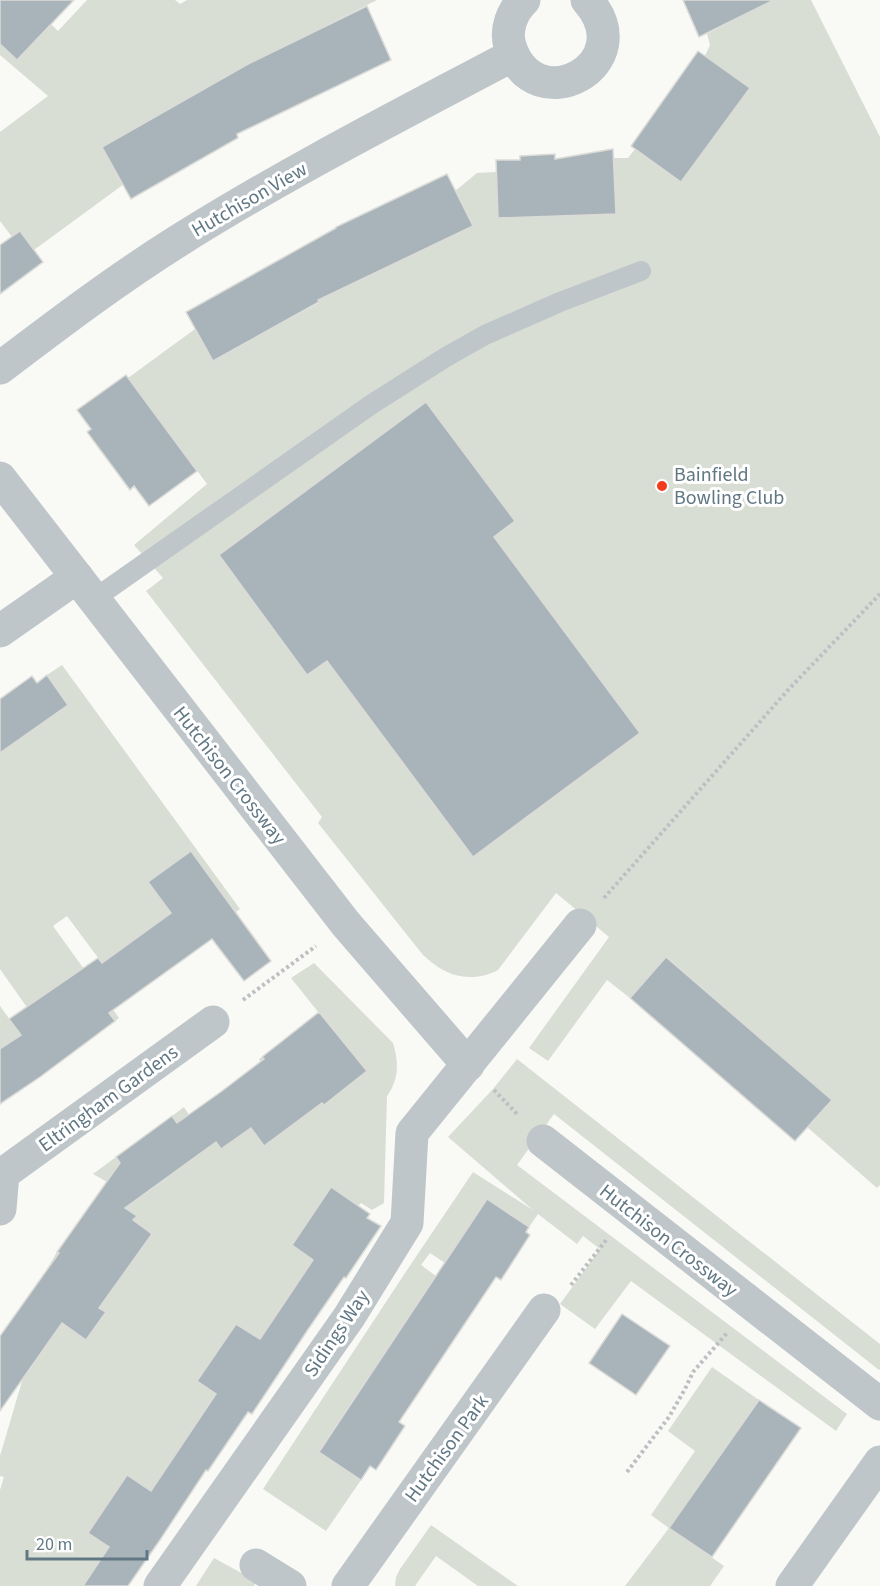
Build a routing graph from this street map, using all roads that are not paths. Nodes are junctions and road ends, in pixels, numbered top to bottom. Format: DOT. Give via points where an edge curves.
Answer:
graph roads {
  1 [pos="524,0"];
  2 [pos="587,0"];
  3 [pos="513,55"];
  4 [pos="641,271"];
  5 [pos="0,368"];
  6 [pos="0,478"];
  7 [pos="86,587"];
  8 [pos="0,631"];
  9 [pos="580,925"];
  10 [pos="213,1022"];
  11 [pos="468,1065"];
  12 [pos="543,1142"];
  13 [pos="2,1174"];
  14 [pos="0,1209"];
  15 [pos="544,1310"];
  16 [pos="880,1404"];
  17 [pos="880,1462"];
  18 [pos="256,1565"];
  19 [pos="160,1586"];
  20 [pos="290,1586"];
  21 [pos="348,1586"];
  22 [pos="792,1586"];
  1 -- 3 [label="street" via="513,14 509,28 508,42"];
  2 -- 3 [label="street" via="602,23 603,36 595,63 584,74 558,83 544,82 520,67"];
  3 -- 5 [label="street, Hutchison View" via="261,190 100,293"];
  4 -- 7 [label="lane" via="485,335 446,357"];
  6 -- 7 [label="street, Hutchison Crossway"];
  7 -- 8 [label="street"];
  7 -- 11 [label="street, Hutchison Crossway" via="346,924"];
  9 -- 11 [label="street"];
  10 -- 13 [label="street, Eltringham Gardens"];
  11 -- 19 [label="street, Sidings Way" via="412,1133 407,1223 349,1317"];
  12 -- 16 [label="street, Hutchison Crossway"];
  13 -- 14 [label="street, Eltringham Gardens"];
  15 -- 21 [label="street, Hutchison Park"];
  17 -- 22 [label="street"];
  18 -- 20 [label="street"];
}
